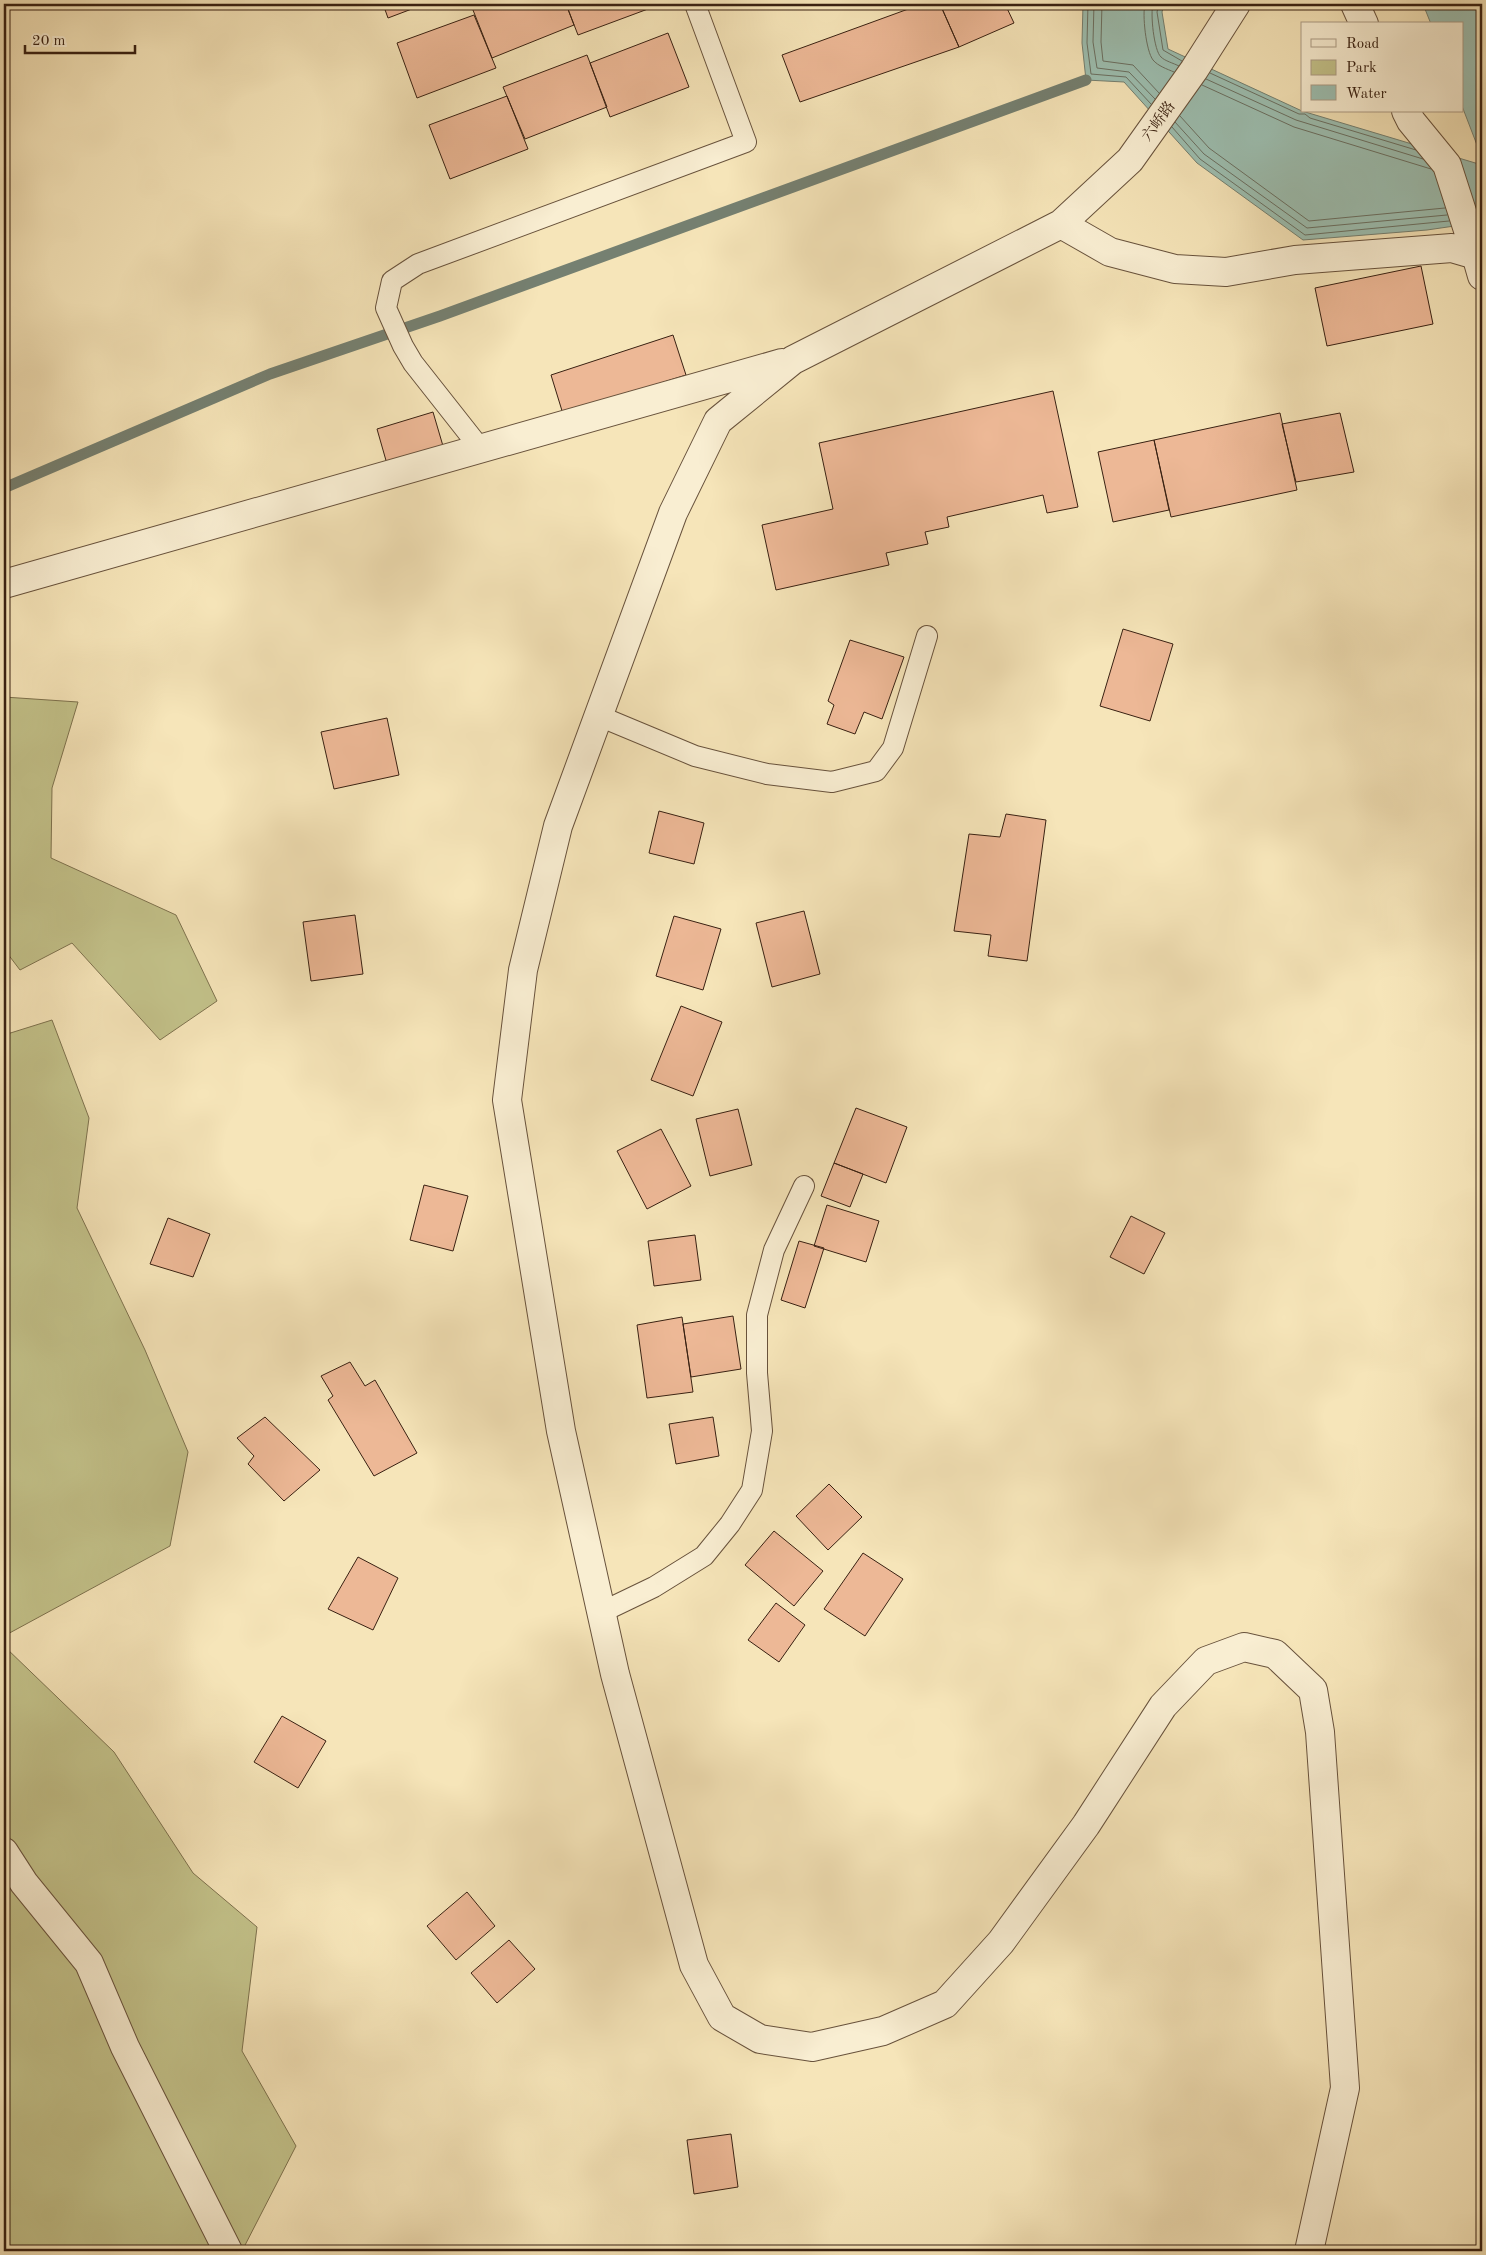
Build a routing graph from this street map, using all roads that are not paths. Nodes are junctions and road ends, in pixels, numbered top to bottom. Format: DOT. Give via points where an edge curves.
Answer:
graph roads {
  1 [pos="695,4"];
  2 [pos="1236,4"];
  3 [pos="1355,4"];
  4 [pos="1363,22"];
  5 [pos="1406,112"];
  6 [pos="1061,224"];
  7 [pos="1479,266"];
  8 [pos="793,360"];
  9 [pos="480,448"];
  10 [pos="4,584"];
  11 [pos="927,636"];
  12 [pos="599,716"];
  13 [pos="804,1186"];
  14 [pos="602,1612"];
  15 [pos="4,1852"];
  16 [pos="228,2251"];
  17 [pos="1309,2251"];
  1 -- 9 [label="lane" via="746,142 418,264 392,281 386,308 403,346"];
  2 -- 6 [label="street, 六峤路" via="1130,160"];
  3 -- 4 [label="street"];
  5 -- 7 [label="street" via="1447,165"];
  6 -- 7 [label="street" via="1110,252 1174,269 1226,272 1295,260 1452,248"];
  6 -- 8 [label="street, 六峤路"];
  8 -- 9 [label="street"];
  8 -- 12 [label="street" via="718,421 674,513"];
  9 -- 10 [label="street"];
  11 -- 12 [label="lane" via="893,748 876,771 832,782 767,774 695,756"];
  12 -- 14 [label="street" via="558,826 525,960 507,1100 561,1430"];
  13 -- 14 [label="lane" via="774,1250 757,1315 757,1373 762,1430 752,1490 704,1556 654,1587"];
  14 -- 17 [label="street" via="694,1965 722,2016 760,2039 812,2047 883,2031 945,2004 1001,1942 1086,1825 1163,1706 1206,1660 1244,1646 1275,1654 1313,1690 1320,1732 1346,2088"];
  15 -- 16 [label="street" via="24,1883 88,1963 125,2047"];
}
